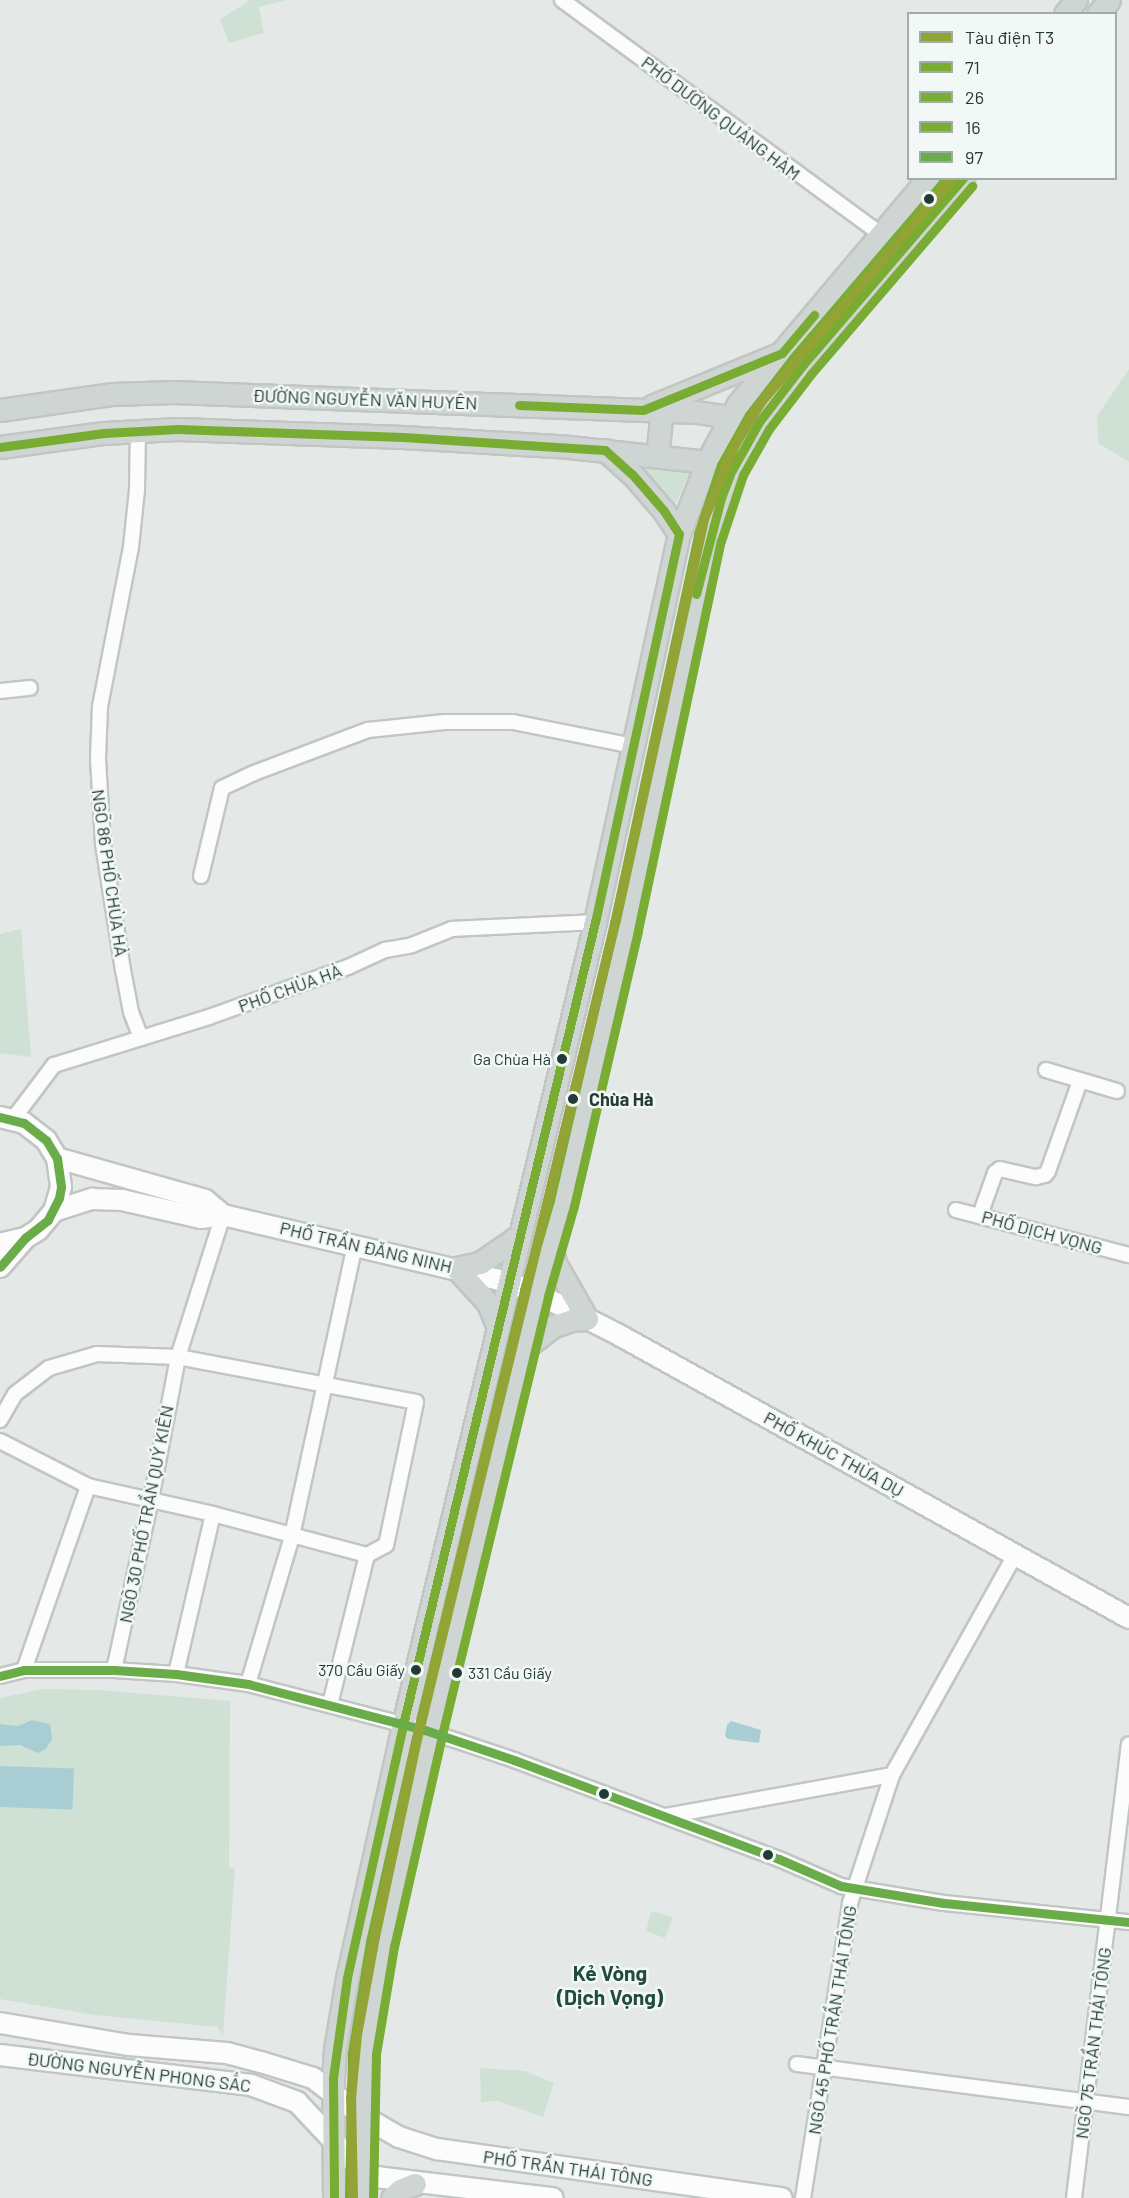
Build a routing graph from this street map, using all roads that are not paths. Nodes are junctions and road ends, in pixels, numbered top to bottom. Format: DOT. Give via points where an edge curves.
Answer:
graph roads {
  1 [pos="562,0"];
  2 [pos="1076,0"];
  3 [pos="1109,0"];
  4 [pos="1067,12"];
  5 [pos="1100,12"];
  6 [pos="926,180"];
  7 [pos="961,180"];
  8 [pos="881,234"];
  9 [pos="782,353"];
  10 [pos="0,410"];
  11 [pos="653,410"];
  12 [pos="730,417"];
  13 [pos="138,430"];
  14 [pos="0,447"];
  15 [pos="605,450"];
  16 [pos="657,456"];
  17 [pos="707,462"];
  18 [pos="679,534"];
  19 [pos="646,684"];
  20 [pos="30,688"];
  21 [pos="676,690"];
  22 [pos="0,691"];
  23 [pos="633,746"];
  24 [pos="201,876"];
  25 [pos="595,922"];
  26 [pos="141,1038"];
  27 [pos="1046,1070"];
  28 [pos="1080,1081"];
  29 [pos="1117,1091"];
  30 [pos="4,1115"];
  31 [pos="57,1158"];
  32 [pos="956,1210"];
  33 [pos="54,1211"];
  34 [pos="224,1215"];
  35 [pos="980,1215"];
  36 [pos="519,1236"];
  37 [pos="26,1238"];
  38 [pos="0,1244"];
  39 [pos="355,1245"];
  40 [pos="550,1245"];
  41 [pos="1129,1256"];
  42 [pos="0,1267"];
  43 [pos="456,1268"];
  44 [pos="507,1282"];
  45 [pos="536,1293"];
  46 [pos="587,1319"];
  47 [pos="498,1328"];
  48 [pos="523,1349"];
  49 [pos="178,1357"];
  50 [pos="327,1386"];
  51 [pos="0,1420"];
  52 [pos="0,1441"];
  53 [pos="88,1486"];
  54 [pos="151,1499"];
  55 [pos="213,1514"];
  56 [pos="292,1536"];
  57 [pos="367,1555"];
  58 [pos="1015,1555"];
  59 [pos="1129,1618"];
  60 [pos="24,1670"];
  61 [pos="114,1670"];
  62 [pos="176,1674"];
  63 [pos="0,1676"];
  64 [pos="248,1684"];
  65 [pos="330,1704"];
  66 [pos="403,1725"];
  67 [pos="430,1732"];
  68 [pos="1129,1744"];
  69 [pos="892,1774"];
  70 [pos="664,1816"];
  71 [pos="855,1890"];
  72 [pos="1108,1920"];
  73 [pos="1129,1922"];
  74 [pos="356,1938"];
  75 [pos="382,1945"];
  76 [pos="7,2024"];
  77 [pos="5,2056"];
  78 [pos="797,2064"];
  79 [pos="825,2067"];
  80 [pos="333,2094"];
  81 [pos="1086,2101"];
  82 [pos="1129,2106"];
  83 [pos="361,2115"];
  84 [pos="332,2138"];
  85 [pos="360,2169"];
  86 [pos="415,2184"];
  87 [pos="334,2198"];
  88 [pos="361,2198"];
  89 [pos="392,2198"];
  90 [pos="554,2198"];
  91 [pos="782,2198"];
  92 [pos="803,2198"];
  93 [pos="1074,2198"];
  1 -- 8 [label="street, PHỐ DƯƠNG QUẢNG HÀM"];
  2 -- 4 [label="main road"];
  3 -- 5 [label="main road"];
  6 -- 8 [label="main road"];
  7 -- 21 [label="main road" via="802,366 745,445 721,498 709,538"];
  8 -- 9 [label="main road"];
  9 -- 11 [label="main road"];
  9 -- 12 [label="main road"];
  10 -- 11 [label="main road, ĐƯỜNG NGUYỄN VĂN HUYÊN" via="113,394 174,393"];
  11 -- 12 [label="main road, ĐƯỜNG NGUYỄN VĂN HUYÊN"];
  11 -- 16 [label="main road"];
  12 -- 17 [label="main road"];
  13 -- 14 [label="main road, ĐƯỜNG NGUYỄN VĂN HUYÊN"];
  13 -- 15 [label="main road, ĐƯỜNG NGUYỄN VĂN HUYÊN" via="371,436"];
  13 -- 26 [label="street, NGÕ 86 PHỐ CHÙA HÀ" via="131,547 100,706 98,791 123,970 131,1012"];
  15 -- 16 [label="main road, ĐƯỜNG NGUYỄN VĂN HUYÊN"];
  15 -- 18 [label="main road" via="632,474"];
  16 -- 17 [label="main road, ĐƯỜNG NGUYỄN VĂN HUYÊN"];
  17 -- 18 [label="main road"];
  18 -- 19 [label="main road"];
  19 -- 21 [label="main road"];
  19 -- 23 [label="main road"];
  20 -- 22 [label="street"];
  21 -- 40 [label="main road" via="626,927"];
  23 -- 24 [label="street" via="513,722 445,722 369,730 254,772 222,788"];
  23 -- 25 [label="main road"];
  25 -- 26 [label="street, PHỐ CHÙA HÀ" via="452,929"];
  25 -- 36 [label="main road"];
  26 -- 30 [label="street, PHỐ CHÙA HÀ" via="54,1065"];
  27 -- 28 [label="street"];
  28 -- 29 [label="street"];
  28 -- 35 [label="street" via="1048,1171 1036,1177 1000,1169"];
  30 -- 31 [label="main road" via="34,1128"];
  31 -- 33 [label="main road" via="61,1187"];
  31 -- 34 [label="main road, PHỐ TRẦN ĐĂNG NINH" via="205,1200"];
  32 -- 35 [label="street, PHỐ DỊCH VỌNG"];
  33 -- 34 [label="main road, PHỐ TRẦN ĐĂNG NINH" via="92,1199 122,1200 201,1218"];
  33 -- 37 [label="main road"];
  34 -- 39 [label="main road, PHỐ TRẦN ĐĂNG NINH"];
  34 -- 49 [label="street, NGÕ 30 PHỐ TRẦN QUÝ KIÊN"];
  35 -- 41 [label="street, PHỐ DỊCH VỌNG"];
  36 -- 43 [label="main road" via="480,1263"];
  36 -- 44 [label="main road"];
  37 -- 38 [label="main road"];
  37 -- 42 [label="main road"];
  39 -- 43 [label="main road, PHỐ TRẦN ĐĂNG NINH"];
  39 -- 50 [label="street"];
  40 -- 45 [label="main road"];
  40 -- 46 [label="main road" via="555,1263"];
  43 -- 44 [label="main road, PHỐ TRẦN ĐĂNG NINH"];
  43 -- 47 [label="main road" via="488,1303"];
  44 -- 45 [label="main road, PHỐ TRẦN ĐĂNG NINH"];
  44 -- 47 [label="main road"];
  45 -- 46 [label="main road, PHỐ KHÚC THỪA DỤ"];
  45 -- 48 [label="main road"];
  46 -- 48 [label="main road" via="554,1326"];
  46 -- 58 [label="main road, PHỐ KHÚC THỪA DỤ"];
  47 -- 66 [label="main road"];
  48 -- 67 [label="main road"];
  49 -- 50 [label="street"];
  49 -- 51 [label="street" via="97,1354 49,1368 15,1394"];
  49 -- 54 [label="street, NGÕ 30 PHỐ TRẦN QUÝ KIÊN"];
  50 -- 56 [label="street"];
  50 -- 57 [label="street" via="416,1402 386,1545"];
  52 -- 53 [label="street"];
  53 -- 54 [label="street"];
  53 -- 60 [label="street"];
  54 -- 55 [label="street"];
  54 -- 61 [label="street, NGÕ 30 PHỐ TRẦN QUÝ KIÊN"];
  55 -- 56 [label="street"];
  55 -- 62 [label="street"];
  56 -- 57 [label="street"];
  56 -- 64 [label="street"];
  57 -- 65 [label="street"];
  58 -- 59 [label="main road, PHỐ KHÚC THỪA DỤ"];
  58 -- 69 [label="street, NGÕ 45 PHỐ TRẦN THÁI TÔNG"];
  60 -- 61 [label="street"];
  60 -- 63 [label="street"];
  61 -- 62 [label="street"];
  62 -- 64 [label="street"];
  64 -- 65 [label="street"];
  65 -- 66 [label="street"];
  66 -- 67 [label="street"];
  66 -- 74 [label="main road"];
  67 -- 70 [label="street"];
  67 -- 75 [label="main road"];
  68 -- 72 [label="street, NGÕ 75 TRẦN THÁI TÔNG"];
  69 -- 70 [label="street"];
  69 -- 71 [label="street, NGÕ 45 PHỐ TRẦN THÁI TÔNG"];
  70 -- 71 [label="street"];
  71 -- 72 [label="street"];
  71 -- 79 [label="street, NGÕ 45 PHỐ TRẦN THÁI TÔNG"];
  72 -- 73 [label="street"];
  72 -- 81 [label="street, NGÕ 75 TRẦN THÁI TÔNG"];
  74 -- 75 [label="main road"];
  74 -- 80 [label="main road" via="335,2049"];
  75 -- 83 [label="main road" via="364,2053"];
  76 -- 77 [label="main road"];
  76 -- 80 [label="main road, ĐƯỜNG NGUYỄN PHONG SẮC" via="129,2045 227,2053 313,2078"];
  77 -- 84 [label="main road, ĐƯỜNG NGUYỄN PHONG SẮC" via="251,2085 297,2102"];
  78 -- 79 [label="street"];
  79 -- 81 [label="street"];
  79 -- 92 [label="street, NGÕ 45 PHỐ TRẦN THÁI TÔNG"];
  80 -- 83 [label="main road, ĐƯỜNG NGUYỄN PHONG SẮC"];
  80 -- 84 [label="main road"];
  81 -- 82 [label="street"];
  81 -- 93 [label="street, NGÕ 75 TRẦN THÁI TÔNG"];
  83 -- 85 [label="main road"];
  83 -- 91 [label="main road, PHỐ TRẦN THÁI TÔNG" via="399,2137 437,2149"];
  84 -- 85 [label="main road, ĐƯỜNG NGUYỄN PHONG SẮC"];
  84 -- 87 [label="main road"];
  85 -- 86 [label="main road, PHỐ TRẦN THÁI TÔNG" via="375,2177"];
  85 -- 88 [label="main road"];
  86 -- 89 [label="main road"];
  86 -- 90 [label="main road, PHỐ TRẦN THÁI TÔNG"];
}
